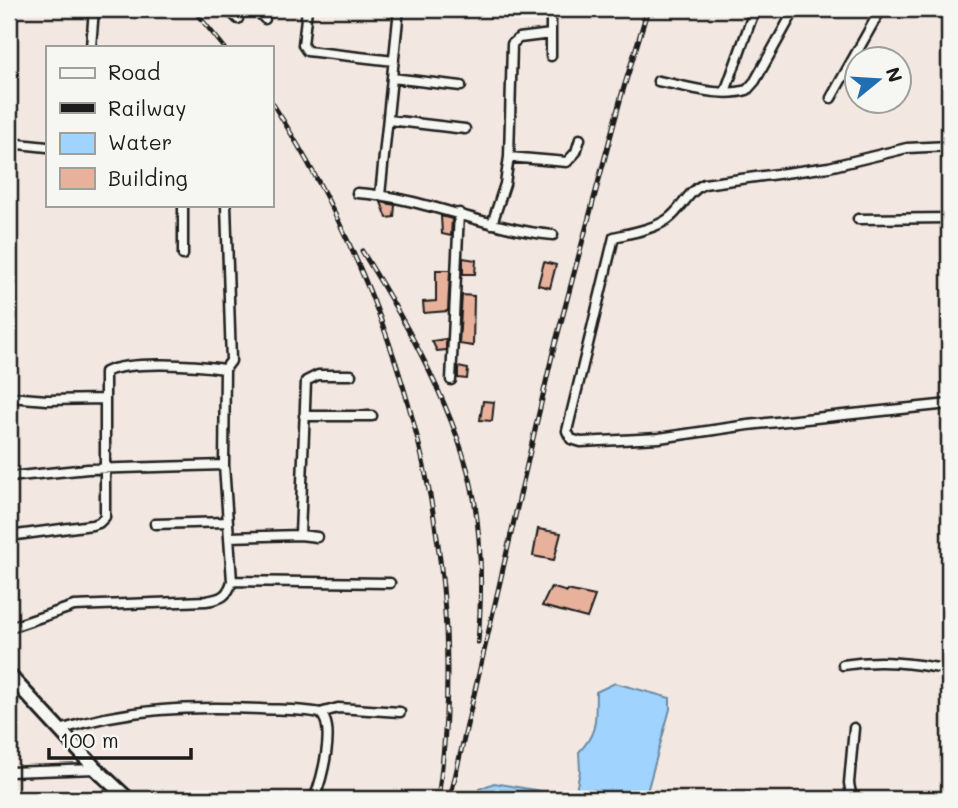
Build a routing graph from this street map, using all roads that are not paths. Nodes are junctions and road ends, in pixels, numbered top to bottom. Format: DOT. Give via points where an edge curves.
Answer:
graph roads {
  1 [pos="94,9"];
  2 [pos="228,9"];
  3 [pos="256,9"];
  4 [pos="307,9"];
  5 [pos="398,9"];
  6 [pos="551,9"];
  7 [pos="755,9"];
  8 [pos="795,9"];
  9 [pos="881,9"];
  10 [pos="238,19"];
  11 [pos="265,19"];
  12 [pos="551,34"];
  13 [pos="91,46"];
  14 [pos="551,56"];
  15 [pos="394,61"];
  16 [pos="393,78"];
  17 [pos="658,81"];
  18 [pos="461,86"];
  19 [pos="725,92"];
  20 [pos="831,98"];
  21 [pos="389,120"];
  22 [pos="465,129"];
  23 [pos="580,139"];
  24 [pos="9,143"];
  25 [pos="949,146"];
  26 [pos="46,147"];
  27 [pos="509,158"];
  28 [pos="949,178"];
  29 [pos="357,193"];
  30 [pos="380,195"];
  31 [pos="183,206"];
  32 [pos="226,206"];
  33 [pos="459,214"];
  34 [pos="948,218"];
  35 [pos="858,219"];
  36 [pos="492,224"];
  37 [pos="949,232"];
  38 [pos="553,235"];
  39 [pos="183,255"];
  40 [pos="225,369"];
  41 [pos="351,375"];
  42 [pos="451,380"];
  43 [pos="9,397"];
  44 [pos="103,399"];
  45 [pos="949,404"];
  46 [pos="304,416"];
  47 [pos="372,416"];
  48 [pos="224,465"];
  49 [pos="103,468"];
  50 [pos="9,477"];
  51 [pos="228,522"];
  52 [pos="155,524"];
  53 [pos="300,535"];
  54 [pos="9,536"];
  55 [pos="229,537"];
  56 [pos="317,537"];
  57 [pos="232,581"];
  58 [pos="390,583"];
  59 [pos="9,628"];
  60 [pos="843,665"];
  61 [pos="949,670"];
  62 [pos="9,675"];
  63 [pos="400,712"];
  64 [pos="320,713"];
  65 [pos="854,728"];
  66 [pos="60,730"];
  67 [pos="96,769"];
  68 [pos="9,772"];
  69 [pos="949,794"];
  70 [pos="129,799"];
  71 [pos="314,799"];
  72 [pos="859,799"];
  73 [pos="944,799"];
  1 -- 13 [label="street"];
  2 -- 10 [label="street"];
  3 -- 11 [label="street"];
  4 -- 15 [label="street" via="303,45 307,51"];
  5 -- 15 [label="street"];
  6 -- 12 [label="street"];
  7 -- 19 [label="street"];
  8 -- 19 [label="street" via="752,86 742,92"];
  9 -- 20 [label="street"];
  12 -- 14 [label="street"];
  12 -- 27 [label="street" via="519,38 512,44"];
  15 -- 16 [label="street"];
  16 -- 18 [label="street"];
  16 -- 21 [label="street"];
  17 -- 19 [label="street"];
  21 -- 22 [label="street"];
  21 -- 30 [label="street"];
  23 -- 27 [label="street" via="567,162"];
  24 -- 26 [label="street"];
  25 -- 45 [label="street" via="907,148 829,167 704,184 668,219 614,237 567,430 575,441 648,439"];
  27 -- 36 [label="street"];
  28 -- 34 [label="main road"];
  29 -- 30 [label="street"];
  30 -- 33 [label="street"];
  31 -- 39 [label="street"];
  32 -- 40 [label="street" via="231,361"];
  33 -- 36 [label="street"];
  33 -- 42 [label="street"];
  34 -- 35 [label="street"];
  34 -- 37 [label="main road"];
  36 -- 38 [label="street"];
  40 -- 44 [label="street" via="187,364 108,369 103,375"];
  40 -- 48 [label="street"];
  41 -- 46 [label="street" via="311,376 304,388"];
  43 -- 44 [label="street"];
  44 -- 49 [label="street"];
  46 -- 47 [label="street"];
  46 -- 53 [label="street"];
  48 -- 49 [label="street"];
  48 -- 51 [label="street"];
  49 -- 50 [label="street"];
  49 -- 54 [label="street" via="103,521"];
  51 -- 52 [label="street"];
  51 -- 55 [label="street"];
  53 -- 55 [label="street"];
  53 -- 56 [label="street"];
  55 -- 57 [label="street"];
  57 -- 58 [label="street"];
  57 -- 59 [label="street" via="227,594 216,599 74,606"];
  60 -- 61 [label="street" via="892,661"];
  62 -- 66 [label="main road"];
  63 -- 64 [label="street" via="338,708"];
  64 -- 66 [label="street" via="155,709"];
  64 -- 71 [label="street" via="326,721 327,738"];
  65 -- 72 [label="street" via="849,783 851,794"];
  66 -- 67 [label="main road"];
  67 -- 68 [label="street"];
  67 -- 70 [label="main road"];
  69 -- 73 [label="main road"];
}
